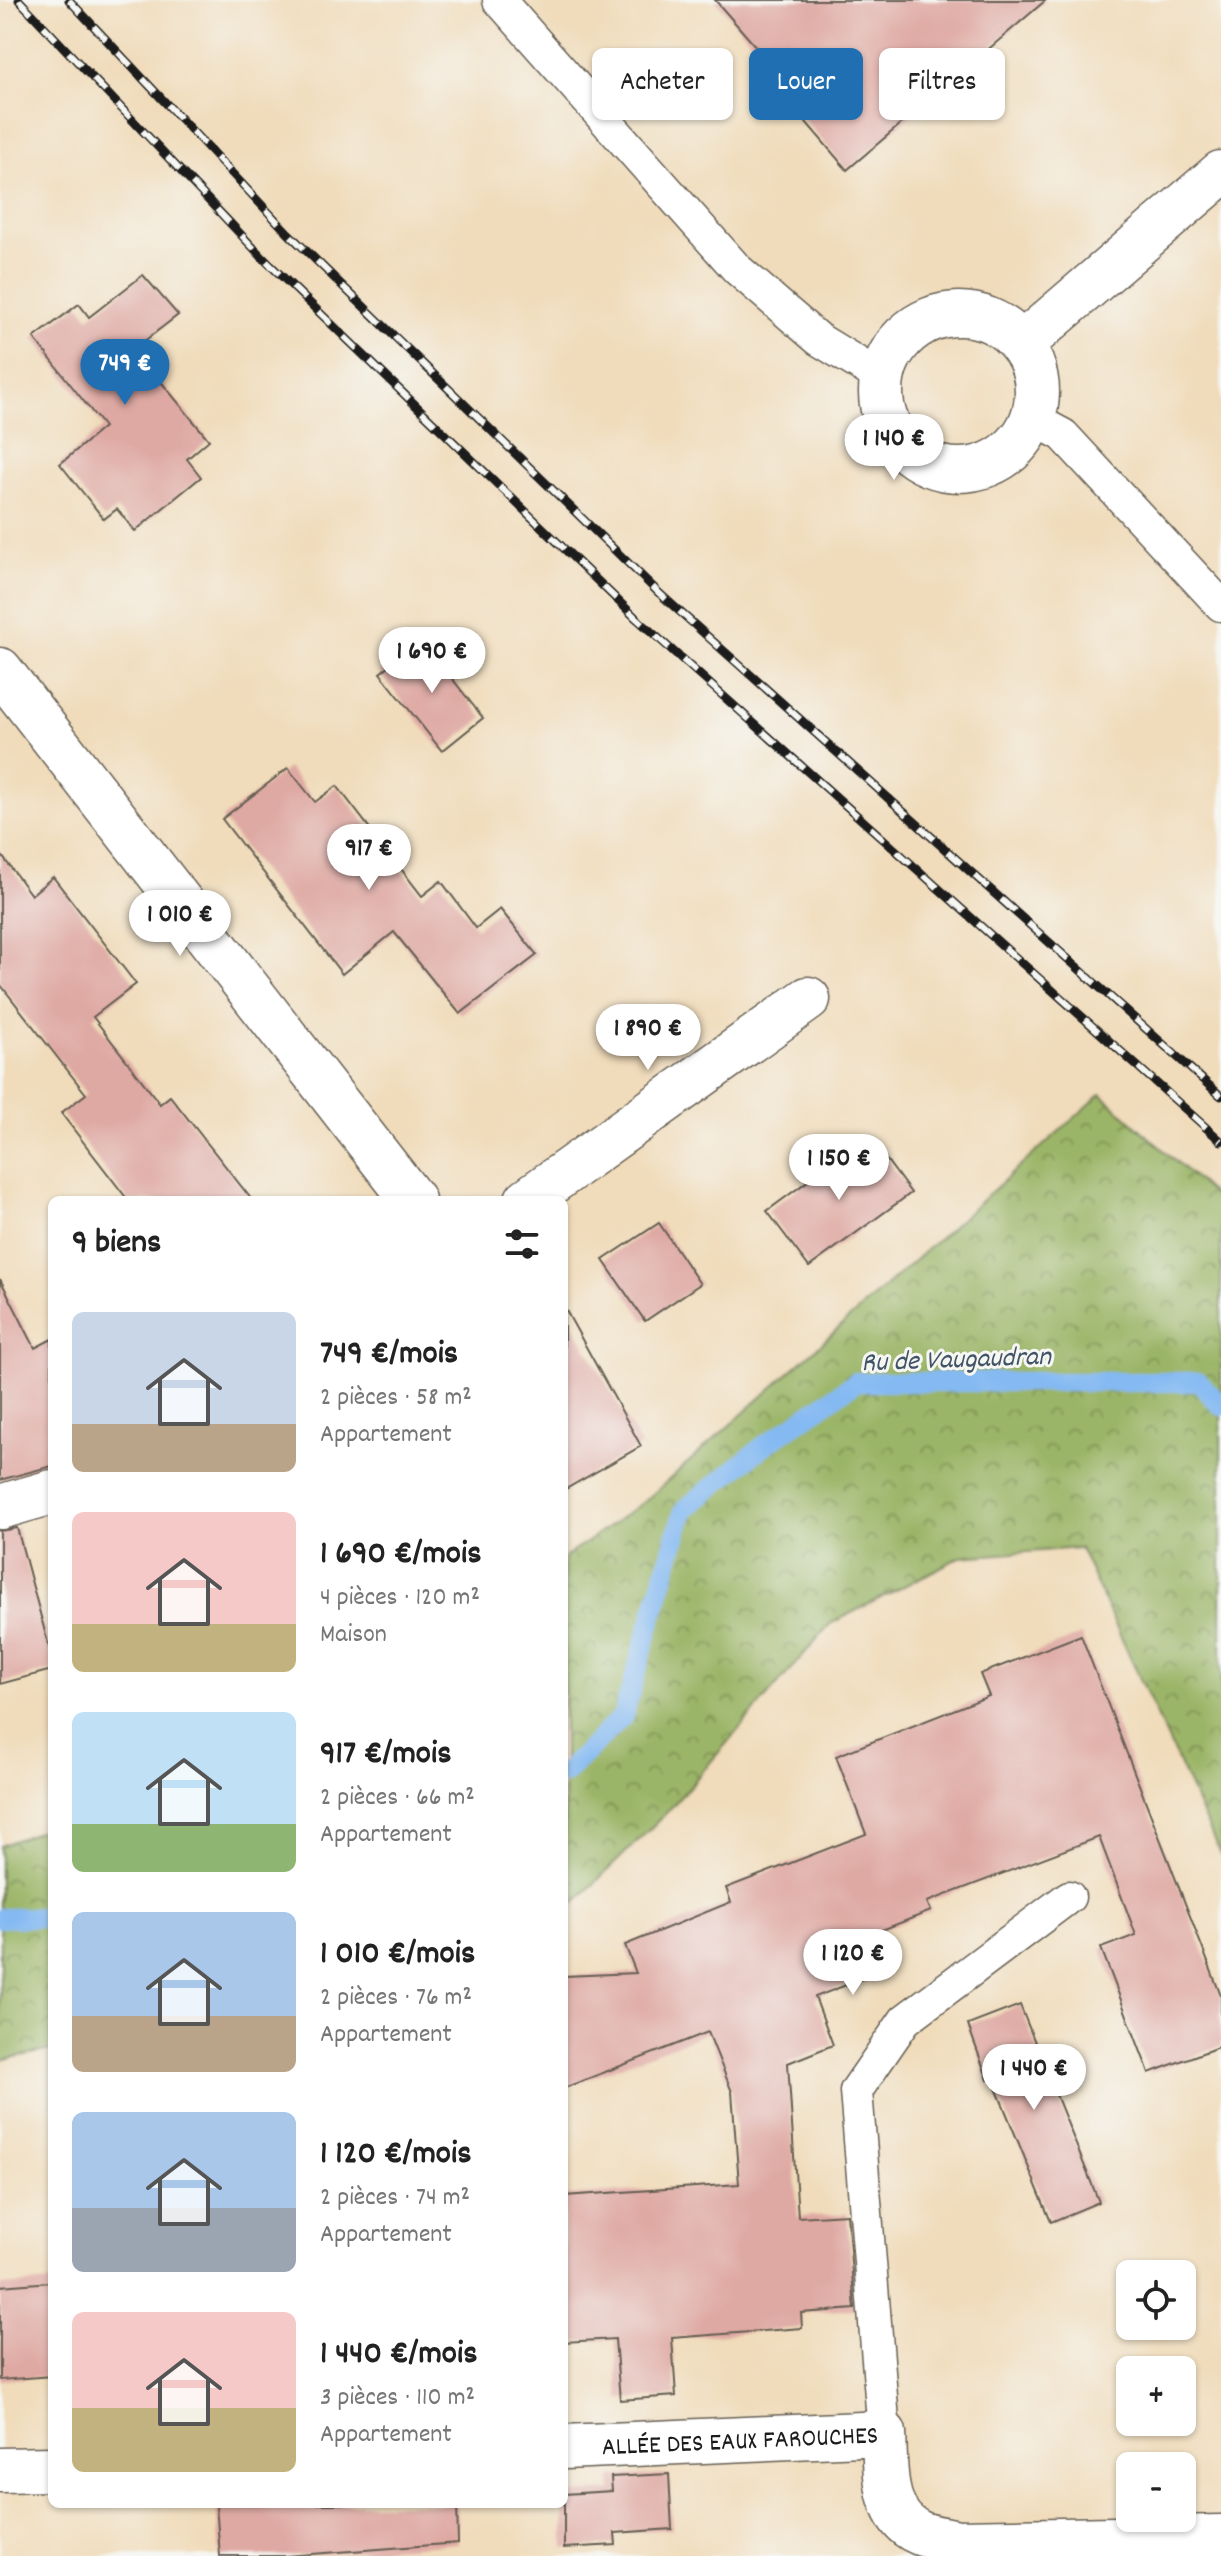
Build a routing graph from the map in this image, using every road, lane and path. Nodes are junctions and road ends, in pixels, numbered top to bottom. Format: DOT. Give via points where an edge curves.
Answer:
graph roads {
  1 [pos="499,0"];
  2 [pos="1221,173"];
  3 [pos="1022,344"];
  4 [pos="882,378"];
  5 [pos="1033,419"];
  6 [pos="1221,605"];
  7 [pos="0,670"];
  8 [pos="808,999"];
  9 [pos="410,1196"];
  10 [pos="533,1196"];
  11 [pos="48,1493"];
  12 [pos="0,1507"];
  13 [pos="1069,1897"];
  14 [pos="884,2433"];
  15 [pos="568,2447"];
  16 [pos="48,2469"];
  17 [pos="0,2470"];
  18 [pos="1221,2537"];
  1 -- 4 [label="lane" via="737,269 818,339"];
  2 -- 3 [label="street"];
  3 -- 4 [label="street" via="985,318 941,315 919,323 902,338"];
  3 -- 5 [label="street" via="1034,367 1038,393"];
  4 -- 5 [label="street" via="882,404 890,428 927,463 952,470 1001,459"];
  5 -- 6 [label="lane" via="1063,435"];
  7 -- 9 [label="street"];
  8 -- 10 [label="street"];
  11 -- 12 [label="street"];
  13 -- 14 [label="lane" via="905,2020 856,2091"];
  14 -- 15 [label="street, ALLÉE DES EAUX FAROUCHES"];
  14 -- 18 [label="street, ALLÉE DES EAUX FAROUCHES" via="888,2498 918,2533 957,2542"];
  16 -- 17 [label="street"];
}
